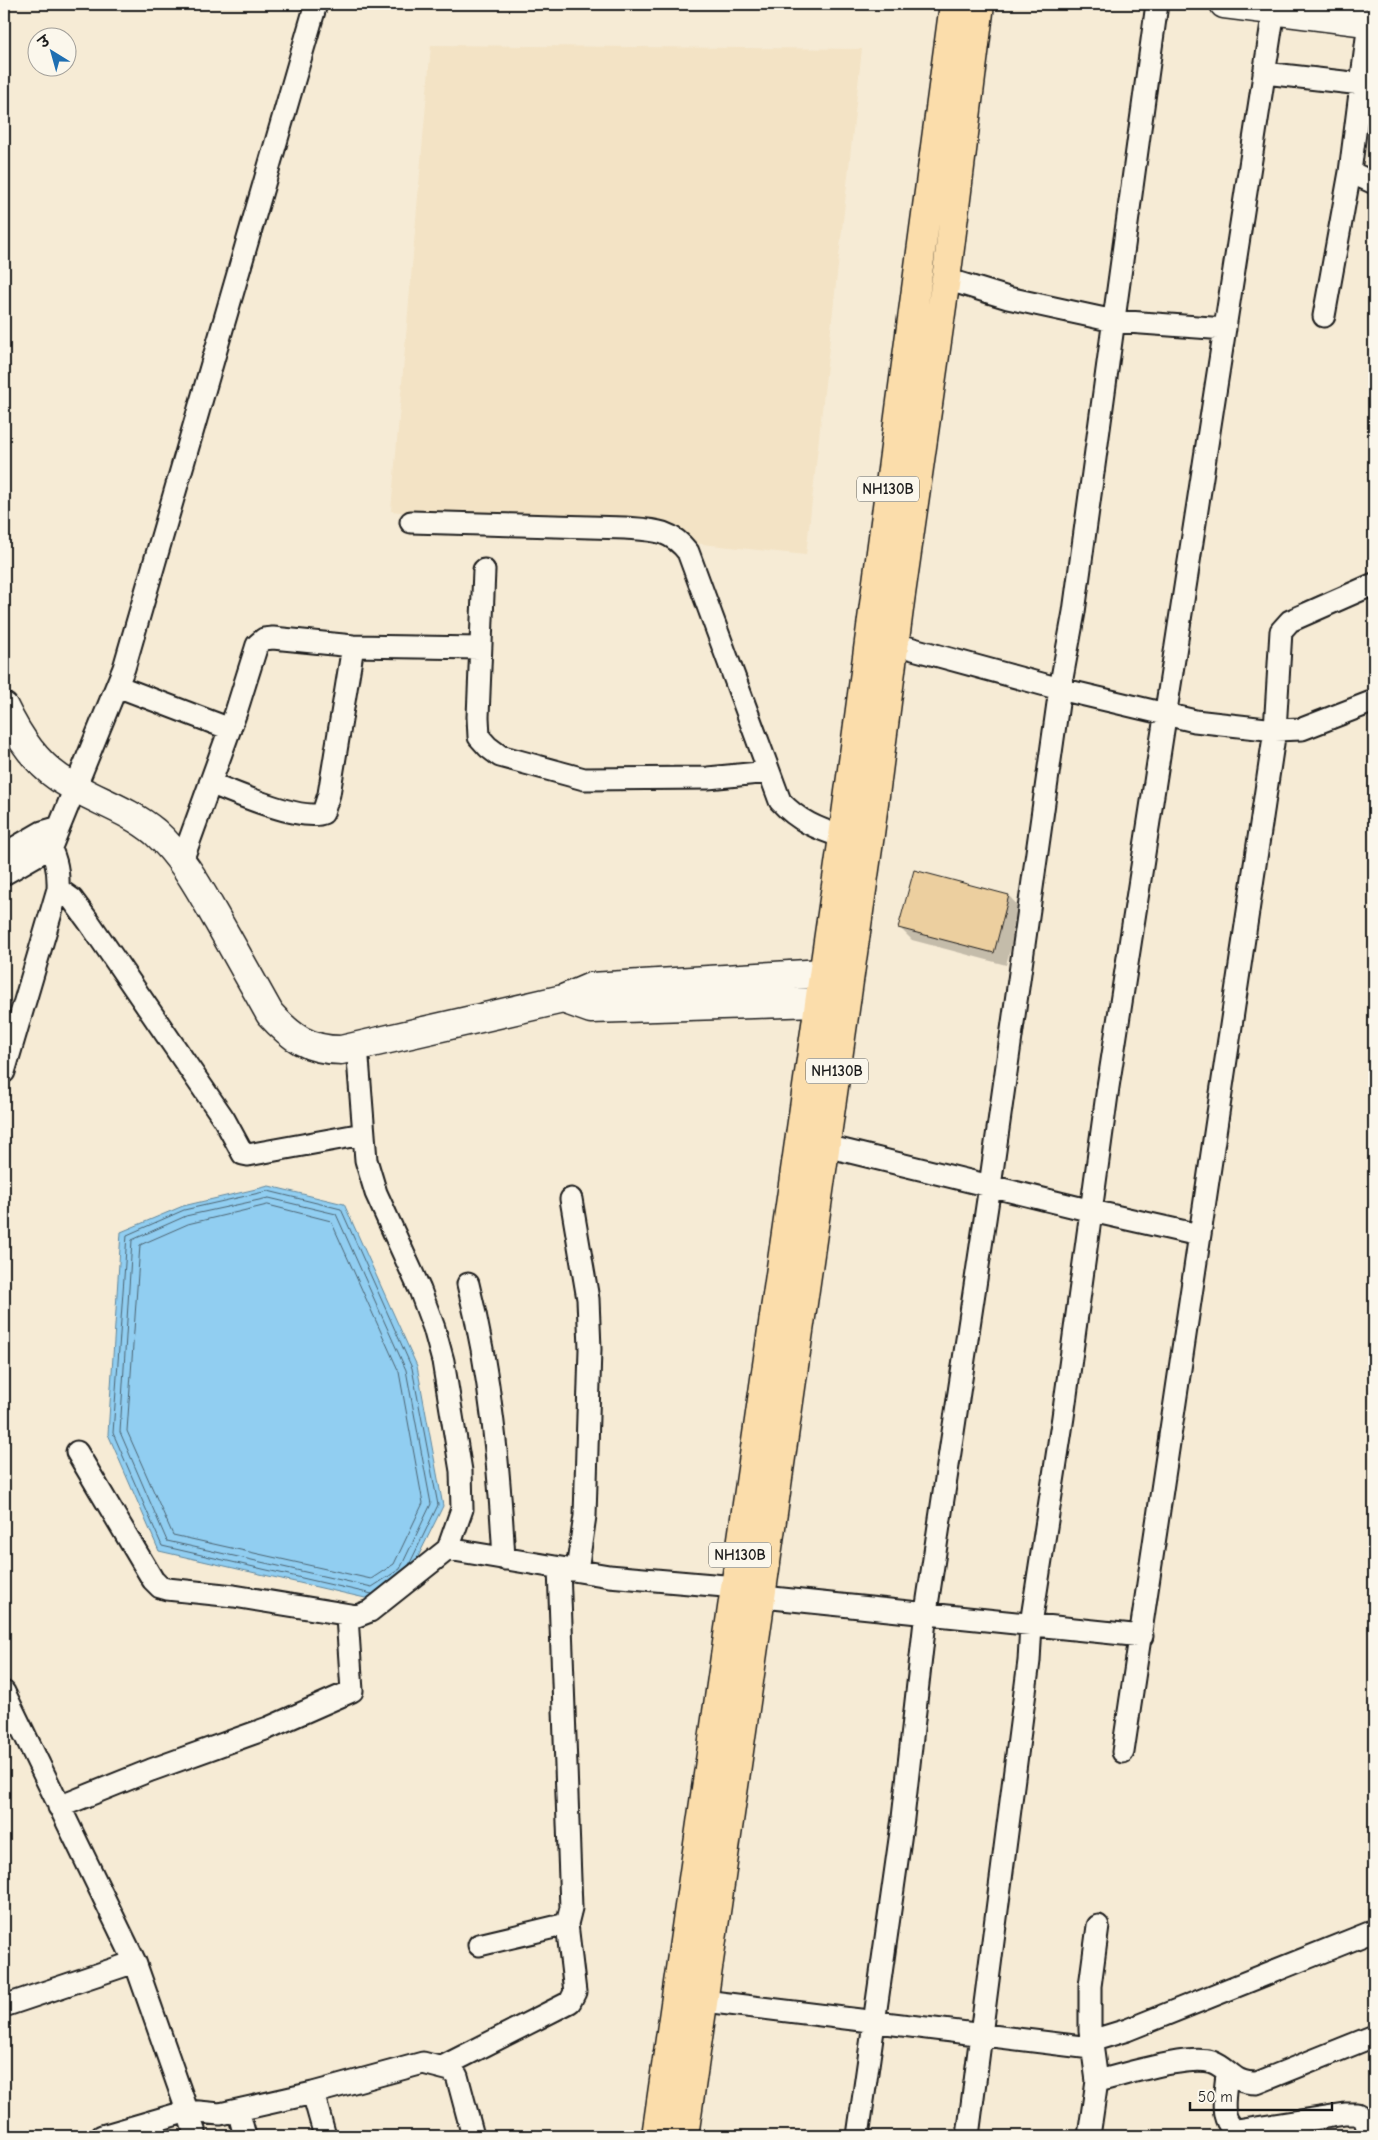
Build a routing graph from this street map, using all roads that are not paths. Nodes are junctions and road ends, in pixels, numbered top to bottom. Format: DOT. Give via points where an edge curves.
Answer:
graph roads {
  1 [pos="316,4"];
  2 [pos="954,4"];
  3 [pos="980,4"];
  4 [pos="1157,4"];
  5 [pos="1224,4"];
  6 [pos="1274,10"];
  7 [pos="1372,23"];
  8 [pos="1264,72"];
  9 [pos="1361,84"];
  10 [pos="1350,172"];
  11 [pos="1374,183"];
  12 [pos="946,279"];
  13 [pos="1324,316"];
  14 [pos="1114,321"];
  15 [pos="1224,329"];
  16 [pos="412,522"];
  17 [pos="484,570"];
  18 [pos="1374,584"];
  19 [pos="895,644"];
  20 [pos="353,646"];
  21 [pos="480,648"];
  22 [pos="117,686"];
  23 [pos="1060,689"];
  24 [pos="1374,701"];
  25 [pos="5,713"];
  26 [pos="1164,715"];
  27 [pos="230,729"];
  28 [pos="1275,730"];
  29 [pos="768,772"];
  30 [pos="210,783"];
  31 [pos="76,788"];
  32 [pos="51,835"];
  33 [pos="843,837"];
  34 [pos="4,854"];
  35 [pos="182,861"];
  36 [pos="4,874"];
  37 [pos="58,889"];
  38 [pos="823,973"];
  39 [pos="850,977"];
  40 [pos="563,999"];
  41 [pos="818,1002"];
  42 [pos="846,1003"];
  43 [pos="357,1046"];
  44 [pos="4,1072"];
  45 [pos="363,1134"];
  46 [pos="826,1146"];
  47 [pos="990,1186"];
  48 [pos="571,1199"];
  49 [pos="1092,1211"];
  50 [pos="1199,1235"];
  51 [pos="468,1284"];
  52 [pos="77,1452"];
  53 [pos="448,1549"];
  54 [pos="504,1559"];
  55 [pos="568,1569"];
  56 [pos="736,1587"];
  57 [pos="762,1597"];
  58 [pos="926,1612"];
  59 [pos="347,1616"];
  60 [pos="1031,1624"];
  61 [pos="1142,1636"];
  62 [pos="4,1692"];
  63 [pos="1123,1752"];
  64 [pos="60,1807"];
  65 [pos="566,1924"];
  66 [pos="1098,1926"];
  67 [pos="1374,1931"];
  68 [pos="479,1946"];
  69 [pos="135,1962"];
  70 [pos="688,1999"];
  71 [pos="4,2006"];
  72 [pos="874,2024"];
  73 [pos="982,2035"];
  74 [pos="1374,2036"];
  75 [pos="1091,2045"];
  76 [pos="442,2067"];
  77 [pos="1227,2073"];
  78 [pos="1097,2081"];
  79 [pos="313,2093"];
  80 [pos="188,2111"];
  81 [pos="229,2112"];
  82 [pos="1369,2123"];
  83 [pos="102,2136"];
  84 [pos="197,2136"];
  85 [pos="245,2136"];
  86 [pos="325,2136"];
  87 [pos="473,2136"];
  88 [pos="656,2136"];
  89 [pos="684,2136"];
  90 [pos="858,2136"];
  91 [pos="968,2136"];
  92 [pos="1089,2136"];
  1 -- 22 [label="street"];
  2 -- 33 [label="highway, NH130B"];
  3 -- 12 [label="highway, NH130B"];
  4 -- 14 [label="street"];
  5 -- 6 [label="street"];
  6 -- 7 [label="street"];
  6 -- 8 [label="street"];
  7 -- 9 [label="street"];
  8 -- 9 [label="street"];
  8 -- 15 [label="street"];
  9 -- 10 [label="street"];
  10 -- 11 [label="street"];
  10 -- 13 [label="street"];
  12 -- 14 [label="street" via="1008,298"];
  12 -- 19 [label="highway, NH130B"];
  14 -- 15 [label="street"];
  14 -- 23 [label="street" via="1074,612"];
  15 -- 26 [label="street"];
  16 -- 29 [label="street" via="645,529 676,538 688,552"];
  17 -- 21 [label="street"];
  18 -- 28 [label="street" via="1290,621 1281,631"];
  19 -- 23 [label="street"];
  19 -- 39 [label="highway, NH130B"];
  20 -- 21 [label="street"];
  20 -- 27 [label="street" via="273,638 260,640"];
  20 -- 30 [label="street" via="329,794 323,813 306,814 274,807"];
  21 -- 29 [label="street" via="478,737 500,756 584,779 708,778"];
  22 -- 27 [label="street"];
  22 -- 31 [label="street"];
  23 -- 26 [label="street"];
  23 -- 47 [label="street"];
  24 -- 28 [label="street" via="1302,729"];
  25 -- 31 [label="street" via="41,762"];
  26 -- 28 [label="street"];
  26 -- 49 [label="street"];
  27 -- 30 [label="street"];
  28 -- 50 [label="street"];
  29 -- 33 [label="street" via="780,801 790,813 810,826"];
  30 -- 35 [label="street"];
  31 -- 32 [label="street"];
  31 -- 35 [label="street" via="136,819 154,832"];
  32 -- 34 [label="street"];
  32 -- 36 [label="street"];
  32 -- 37 [label="street" via="59,871"];
  33 -- 38 [label="highway, NH130B"];
  35 -- 43 [label="street" via="270,1014 283,1028 299,1040 323,1050"];
  37 -- 44 [label="street"];
  37 -- 45 [label="street" via="72,899 89,922 224,1120 243,1154"];
  38 -- 39 [label="street"];
  38 -- 40 [label="street" via="591,986"];
  38 -- 41 [label="highway, NH130B"];
  39 -- 42 [label="highway, NH130B"];
  40 -- 41 [label="street" via="591,1009"];
  40 -- 43 [label="street"];
  41 -- 42 [label="street"];
  41 -- 56 [label="highway, NH130B"];
  42 -- 46 [label="highway, NH130B"];
  43 -- 45 [label="street"];
  45 -- 53 [label="street" via="366,1160 376,1193 420,1290 443,1361 461,1471 462,1509"];
  46 -- 47 [label="street"];
  46 -- 57 [label="highway, NH130B"];
  47 -- 49 [label="street"];
  47 -- 58 [label="street"];
  48 -- 55 [label="street" via="588,1299 590,1349 586,1498"];
  49 -- 50 [label="street"];
  49 -- 60 [label="street"];
  50 -- 61 [label="street"];
  51 -- 54 [label="street" via="489,1386"];
  52 -- 59 [label="street" via="160,1587"];
  53 -- 54 [label="street"];
  53 -- 59 [label="street" via="370,1611"];
  54 -- 55 [label="street"];
  55 -- 56 [label="street" via="609,1576"];
  55 -- 65 [label="street" via="571,1908"];
  56 -- 57 [label="street"];
  56 -- 70 [label="highway, NH130B"];
  57 -- 58 [label="street"];
  57 -- 70 [label="highway, NH130B"];
  58 -- 60 [label="street"];
  58 -- 72 [label="street" via="903,1818"];
  59 -- 64 [label="street" via="352,1691 268,1728"];
  60 -- 61 [label="street"];
  60 -- 73 [label="street"];
  61 -- 63 [label="street"];
  62 -- 64 [label="street"];
  64 -- 69 [label="street"];
  65 -- 68 [label="street"];
  65 -- 76 [label="street" via="575,1992 570,2002"];
  66 -- 75 [label="street" via="1090,1986"];
  67 -- 75 [label="street"];
  69 -- 71 [label="street"];
  69 -- 80 [label="street"];
  70 -- 72 [label="street"];
  70 -- 88 [label="highway, NH130B"];
  70 -- 89 [label="highway, NH130B"];
  72 -- 73 [label="street"];
  72 -- 90 [label="street"];
  73 -- 75 [label="street"];
  73 -- 91 [label="street"];
  74 -- 77 [label="street" via="1257,2083 1239,2081"];
  75 -- 78 [label="street"];
  76 -- 79 [label="street" via="423,2063"];
  76 -- 87 [label="street" via="457,2076 461,2084"];
  77 -- 78 [label="street" via="1212,2063 1194,2059"];
  77 -- 82 [label="street" via="1224,2115 1227,2123 1237,2130 1345,2114 1357,2114"];
  78 -- 92 [label="street"];
  79 -- 81 [label="street"];
  79 -- 86 [label="street"];
  80 -- 81 [label="street"];
  80 -- 83 [label="street"];
  80 -- 84 [label="street"];
  81 -- 84 [label="street"];
  81 -- 85 [label="street"];
}
